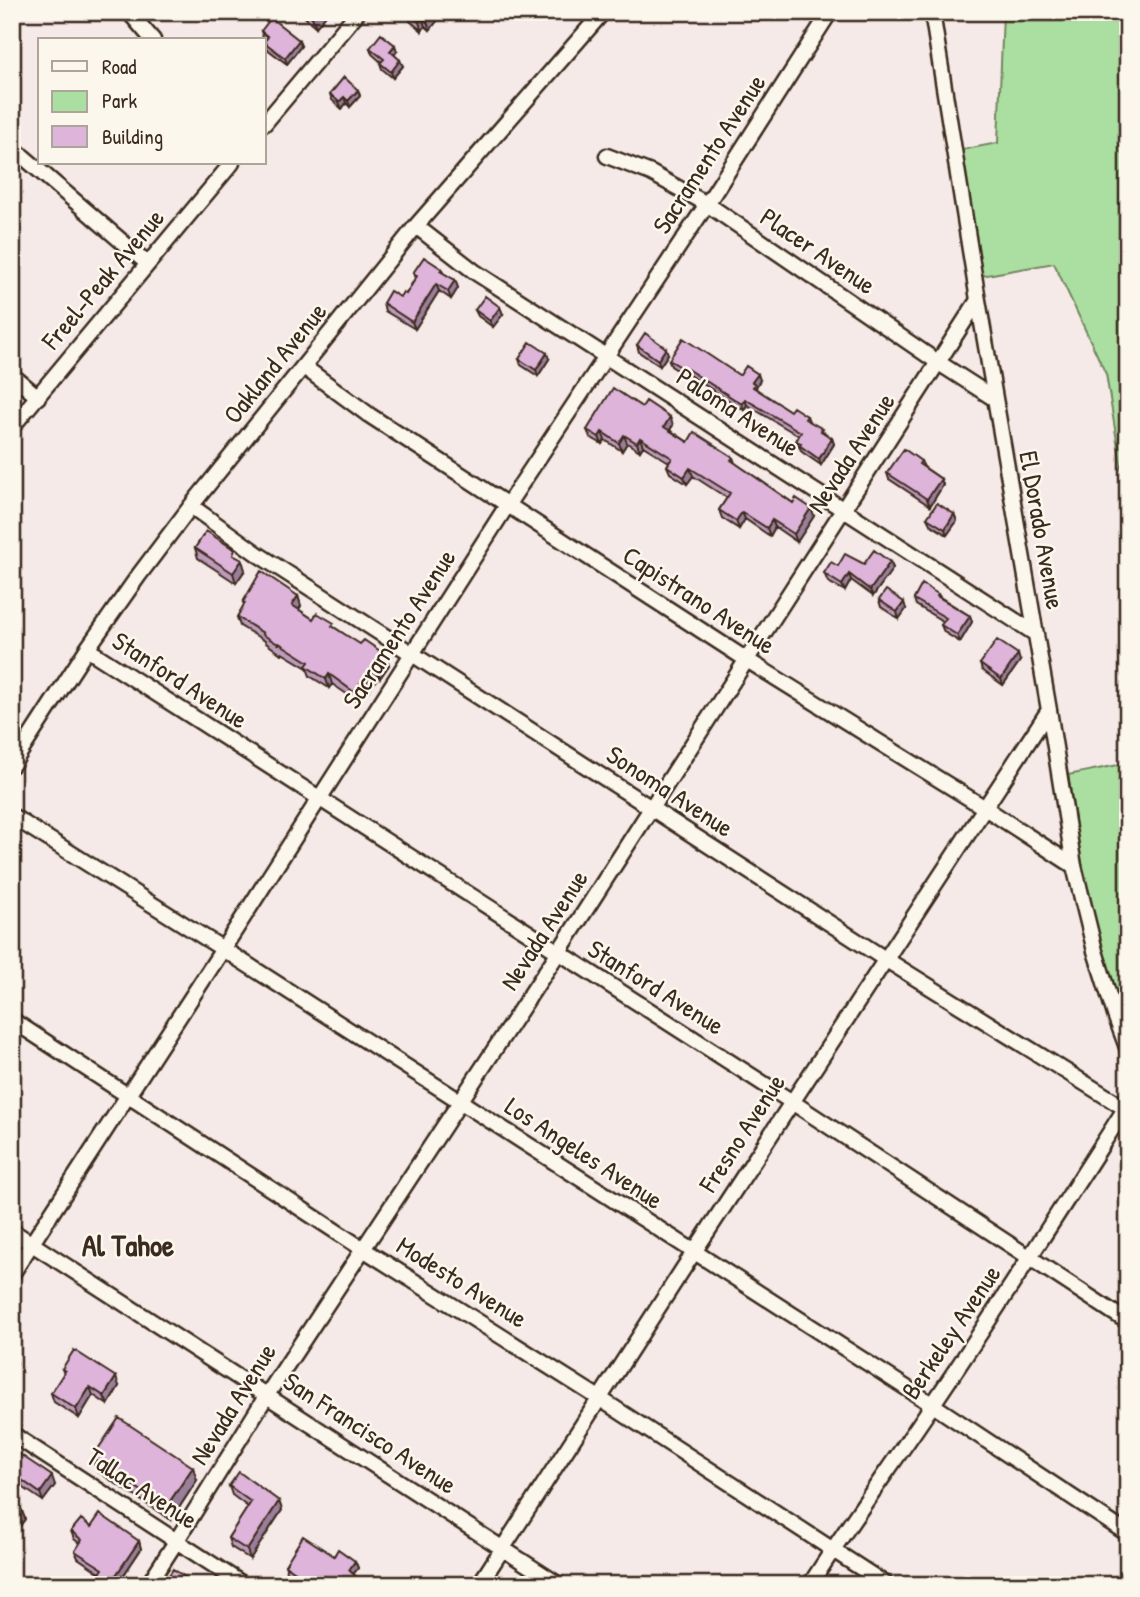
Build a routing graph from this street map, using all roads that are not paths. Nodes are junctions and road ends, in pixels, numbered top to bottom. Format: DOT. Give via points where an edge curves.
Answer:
graph roads {
  1 [pos="129,12"];
  2 [pos="358,12"];
  3 [pos="603,12"];
  4 [pos="830,12"];
  5 [pos="932,12"];
  6 [pos="151,38"];
  7 [pos="266,122"];
  8 [pos="12,147"];
  9 [pos="607,156"];
  10 [pos="231,164"];
  11 [pos="707,204"];
  12 [pos="416,226"];
  13 [pos="148,264"];
  14 [pos="978,299"];
  15 [pos="606,356"];
  16 [pos="939,363"];
  17 [pos="304,367"];
  18 [pos="12,375"];
  19 [pos="38,397"];
  20 [pos="995,399"];
  21 [pos="12,427"];
  22 [pos="508,504"];
  23 [pos="191,506"];
  24 [pos="843,510"];
  25 [pos="1035,634"];
  26 [pos="87,649"];
  27 [pos="412,654"];
  28 [pos="747,660"];
  29 [pos="1049,710"];
  30 [pos="12,765"];
  31 [pos="318,799"];
  32 [pos="651,807"];
  33 [pos="985,808"];
  34 [pos="12,816"];
  35 [pos="1073,866"];
  36 [pos="223,949"];
  37 [pos="558,953"];
  38 [pos="885,959"];
  39 [pos="12,1020"];
  40 [pos="1128,1050"];
  41 [pos="128,1094"];
  42 [pos="461,1102"];
  43 [pos="792,1102"];
  44 [pos="1127,1107"];
  45 [pos="12,1231"];
  46 [pos="32,1243"];
  47 [pos="363,1249"];
  48 [pos="694,1252"];
  49 [pos="1029,1259"];
  50 [pos="12,1274"];
  51 [pos="1128,1322"];
  52 [pos="267,1395"];
  53 [pos="599,1398"];
  54 [pos="933,1405"];
  55 [pos="12,1434"];
  56 [pos="1128,1534"];
  57 [pos="177,1540"];
  58 [pos="503,1548"];
  59 [pos="833,1549"];
  60 [pos="148,1585"];
  61 [pos="244,1585"];
  62 [pos="479,1585"];
  63 [pos="559,1585"];
  64 [pos="810,1585"];
  65 [pos="887,1585"];
  1 -- 6 [label="street"];
  2 -- 7 [label="street"];
  3 -- 12 [label="street, Oakland Avenue"];
  4 -- 11 [label="street, Sacramento Avenue"];
  5 -- 14 [label="street, El Dorado Avenue"];
  8 -- 13 [label="street"];
  9 -- 11 [label="street, Placer Avenue" via="651,173"];
  10 -- 13 [label="street, Freel-Peak Avenue"];
  11 -- 15 [label="street, Sacramento Avenue"];
  11 -- 16 [label="street, Placer Avenue"];
  12 -- 15 [label="street, Paloma Avenue" via="475,272"];
  12 -- 17 [label="street, Oakland Avenue"];
  13 -- 19 [label="street, Freel-Peak Avenue"];
  14 -- 16 [label="street, Nevada Avenue"];
  14 -- 20 [label="street, El Dorado Avenue"];
  15 -- 22 [label="street, Sacramento Avenue"];
  15 -- 24 [label="street, Paloma Avenue"];
  16 -- 20 [label="street, Placer Avenue"];
  16 -- 24 [label="street, Nevada Avenue"];
  17 -- 22 [label="street, Capistrano Avenue" via="369,415"];
  17 -- 23 [label="street, Oakland Avenue"];
  18 -- 19 [label="street"];
  19 -- 21 [label="street, Freel-Peak Avenue"];
  20 -- 25 [label="street, El Dorado Avenue"];
  22 -- 27 [label="street, Sacramento Avenue"];
  22 -- 28 [label="street, Capistrano Avenue"];
  23 -- 26 [label="street, Oakland Avenue"];
  23 -- 27 [label="street, Sonoma Avenue"];
  24 -- 25 [label="street, Paloma Avenue"];
  24 -- 28 [label="street, Nevada Avenue"];
  25 -- 29 [label="street, El Dorado Avenue"];
  26 -- 30 [label="street, Oakland Avenue"];
  26 -- 31 [label="street, Stanford Avenue"];
  27 -- 31 [label="street, Sacramento Avenue"];
  27 -- 32 [label="street, Sonoma Avenue"];
  28 -- 32 [label="street, Nevada Avenue"];
  28 -- 33 [label="street, Capistrano Avenue"];
  29 -- 33 [label="street, Fresno Avenue"];
  29 -- 35 [label="street, El Dorado Avenue"];
  31 -- 36 [label="street, Sacramento Avenue"];
  31 -- 37 [label="street, Stanford Avenue"];
  32 -- 37 [label="street, Nevada Avenue"];
  32 -- 38 [label="street, Sonoma Avenue"];
  33 -- 35 [label="street, Capistrano Avenue"];
  33 -- 38 [label="street, Fresno Avenue"];
  34 -- 36 [label="street, Los Angeles Avenue"];
  35 -- 40 [label="street, El Dorado Avenue"];
  36 -- 41 [label="street, Sacramento Avenue"];
  36 -- 42 [label="street, Los Angeles Avenue"];
  37 -- 42 [label="street, Nevada Avenue"];
  37 -- 43 [label="street, Stanford Avenue"];
  38 -- 43 [label="street, Fresno Avenue"];
  38 -- 44 [label="street, Sonoma Avenue"];
  39 -- 41 [label="street, Modesto Avenue"];
  41 -- 46 [label="street, Sacramento Avenue"];
  41 -- 47 [label="street, Modesto Avenue"];
  42 -- 47 [label="street, Nevada Avenue"];
  42 -- 48 [label="street, Los Angeles Avenue"];
  43 -- 48 [label="street, Fresno Avenue"];
  43 -- 49 [label="street, Stanford Avenue"];
  44 -- 49 [label="street, Berkeley Avenue"];
  45 -- 46 [label="street, San Francisco Avenue"];
  46 -- 50 [label="street, Sacramento Avenue"];
  46 -- 52 [label="street, San Francisco Avenue"];
  47 -- 52 [label="street, Nevada Avenue"];
  47 -- 53 [label="street, Modesto Avenue"];
  48 -- 53 [label="street, Fresno Avenue"];
  48 -- 54 [label="street, Los Angeles Avenue"];
  49 -- 51 [label="street, Stanford Avenue"];
  49 -- 54 [label="street, Berkeley Avenue"];
  52 -- 57 [label="street, Nevada Avenue"];
  52 -- 58 [label="street, San Francisco Avenue"];
  53 -- 58 [label="street, Fresno Avenue"];
  53 -- 59 [label="street, Modesto Avenue"];
  54 -- 56 [label="street, Los Angeles Avenue"];
  54 -- 59 [label="street, Berkeley Avenue"];
  55 -- 57 [label="street, Tallac Avenue"];
  57 -- 60 [label="street, Nevada Avenue"];
  57 -- 61 [label="street, Tallac Avenue"];
  58 -- 62 [label="street, Fresno Avenue"];
  58 -- 63 [label="street, San Francisco Avenue"];
  59 -- 64 [label="street, Berkeley Avenue"];
  59 -- 65 [label="street, Modesto Avenue"];
}
